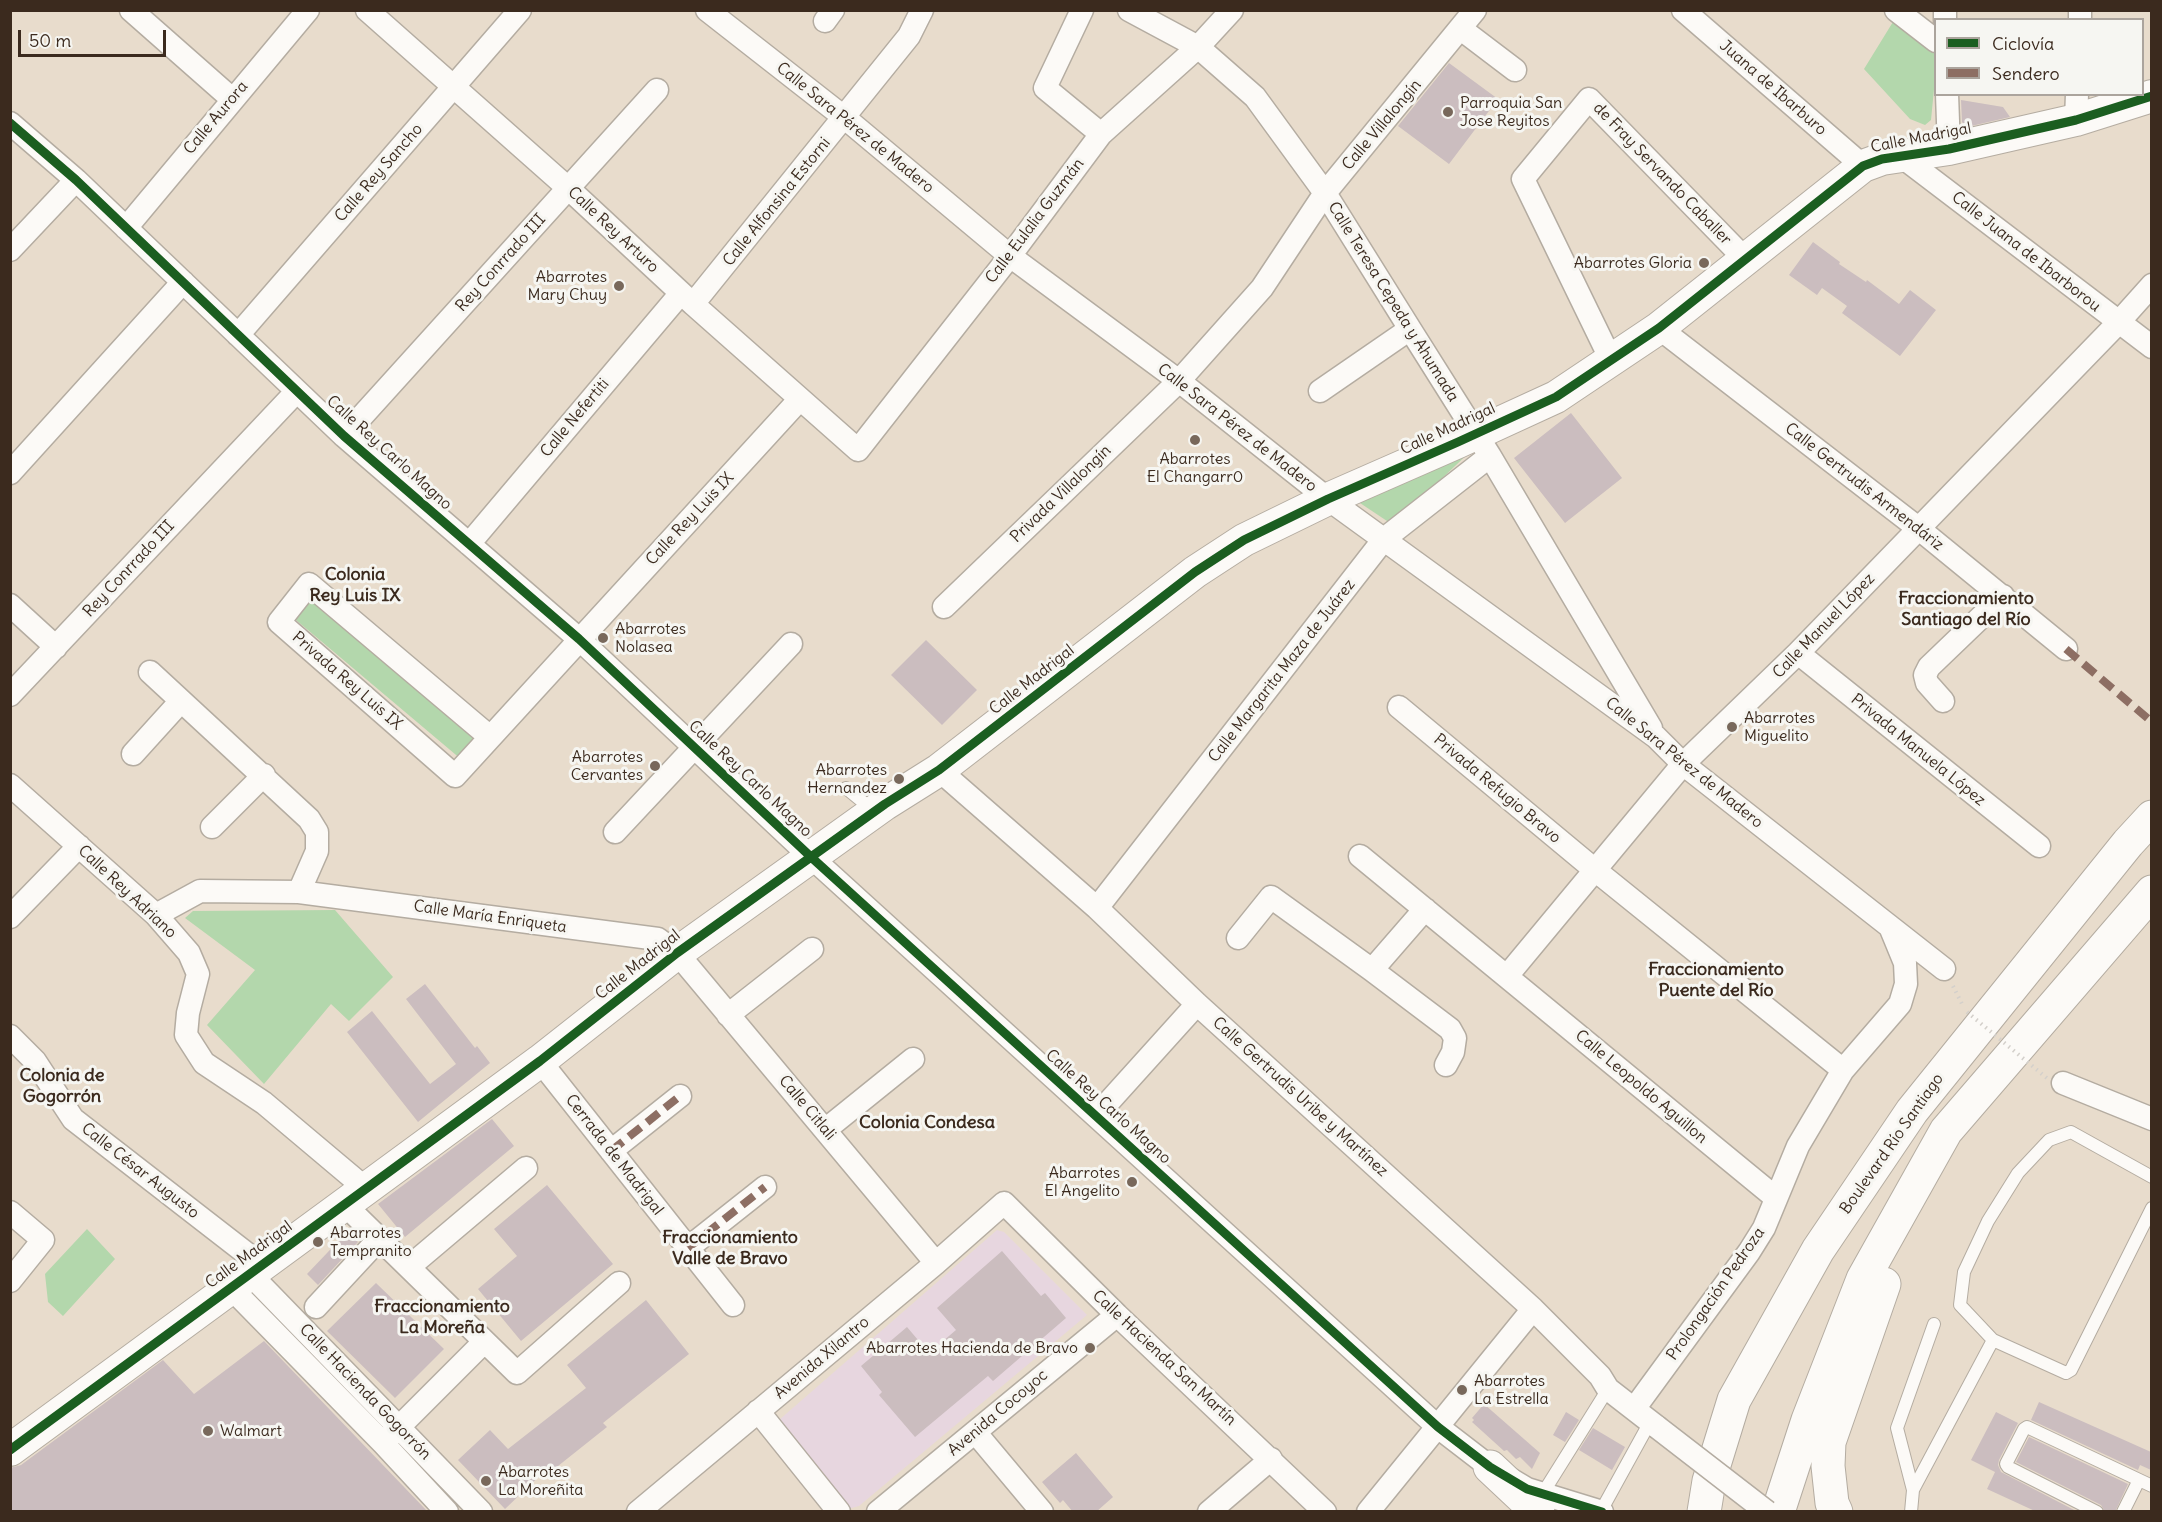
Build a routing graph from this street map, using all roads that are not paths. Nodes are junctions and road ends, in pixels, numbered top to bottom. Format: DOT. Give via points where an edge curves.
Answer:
graph roads {
  1 [pos="131,10"];
  2 [pos="308,10"];
  3 [pos="367,10"];
  4 [pos="520,10"];
  5 [pos="707,10"];
  6 [pos="922,10"];
  7 [pos="1082,10"];
  8 [pos="1129,10"];
  9 [pos="1232,10"];
  10 [pos="1476,10"];
  11 [pos="1683,10"];
  12 [pos="1896,10"];
  13 [pos="1461,29"];
  14 [pos="1934,40"];
  15 [pos="1198,48"];
  16 [pos="1515,70"];
  17 [pos="454,87"];
  18 [pos="657,90"];
  19 [pos="1947,96"];
  20 [pos="2151,96"];
  21 [pos="232,99"];
  22 [pos="2076,107"];
  23 [pos="845,118"];
  24 [pos="10,123"];
  25 [pos="1101,134"];
  26 [pos="1949,149"];
  27 [pos="1901,156"];
  28 [pos="1863,166"];
  29 [pos="76,180"];
  30 [pos="568,188"];
  31 [pos="1325,194"];
  32 [pos="126,228"];
  33 [pos="10,250"];
  34 [pos="1010,256"];
  35 [pos="1746,260"];
  36 [pos="183,282"];
  37 [pos="2151,285"];
  38 [pos="687,298"];
  39 [pos="2118,323"];
  40 [pos="1659,328"];
  41 [pos="1410,329"];
  42 [pos="238,335"];
  43 [pos="2151,347"];
  44 [pos="1611,360"];
  45 [pos="1179,381"];
  46 [pos="297,391"];
  47 [pos="1320,392"];
  48 [pos="800,399"];
  49 [pos="344,436"];
  50 [pos="1483,445"];
  51 [pos="858,450"];
  52 [pos="10,473"];
  53 [pos="1328,499"];
  54 [pos="1918,528"];
  55 [pos="1384,539"];
  56 [pos="469,544"];
  57 [pos="2003,596"];
  58 [pos="10,605"];
  59 [pos="944,607"];
  60 [pos="579,639"];
  61 [pos="790,644"];
  62 [pos="56,647"];
  63 [pos="2066,649"];
  64 [pos="1798,653"];
  65 [pos="150,672"];
  66 [pos="10,695"];
  67 [pos="181,700"];
  68 [pos="1943,701"];
  69 [pos="1399,707"];
  70 [pos="490,737"];
  71 [pos="1656,737"];
  72 [pos="694,749"];
  73 [pos="132,754"];
  74 [pos="1683,764"];
  75 [pos="939,770"];
  76 [pos="264,775"];
  77 [pos="10,785"];
  78 [pos="846,788"];
  79 [pos="874,812"];
  80 [pos="2151,818"];
  81 [pos="212,827"];
  82 [pos="615,832"];
  83 [pos="79,846"];
  84 [pos="2039,846"];
  85 [pos="1360,856"];
  86 [pos="811,857"];
  87 [pos="1594,870"];
  88 [pos="299,892"];
  89 [pos="2151,892"];
  90 [pos="1097,908"];
  91 [pos="1425,909"];
  92 [pos="156,915"];
  93 [pos="10,917"];
  94 [pos="1889,924"];
  95 [pos="1238,938"];
  96 [pos="812,949"];
  97 [pos="677,953"];
  98 [pos="1944,969"];
  99 [pos="1372,970"];
  100 [pos="1507,976"];
  101 [pos="1197,1004"];
  102 [pos="728,1015"];
  103 [pos="10,1036"];
  104 [pos="913,1059"];
  105 [pos="540,1061"];
  106 [pos="1446,1065"];
  107 [pos="1844,1070"];
  108 [pos="2055,1081"];
  109 [pos="680,1096"];
  110 [pos="1096,1116"];
  111 [pos="2151,1119"];
  112 [pos="825,1130"];
  113 [pos="611,1151"];
  114 [pos="526,1168"];
  115 [pos="2151,1177"];
  116 [pos="765,1187"];
  117 [pos="1912,1191"];
  118 [pos="355,1196"];
  119 [pos="1776,1198"];
  120 [pos="1004,1203"];
  121 [pos="2151,1209"];
  122 [pos="10,1212"];
  123 [pos="380,1238"];
  124 [pos="688,1248"];
  125 [pos="936,1263"];
  126 [pos="409,1267"];
  127 [pos="246,1275"];
  128 [pos="10,1281"];
  129 [pos="619,1283"];
  130 [pos="732,1305"];
  131 [pos="316,1307"];
  132 [pos="1533,1309"];
  133 [pos="1117,1315"];
  134 [pos="1934,1324"];
  135 [pos="1993,1340"];
  136 [pos="484,1342"];
  137 [pos="1608,1389"];
  138 [pos="758,1411"];
  139 [pos="1647,1419"];
  140 [pos="399,1426"];
  141 [pos="1438,1427"];
  142 [pos="975,1432"];
  143 [pos="383,1443"];
  144 [pos="10,1450"];
  145 [pos="1270,1459"];
  146 [pos="1490,1467"];
  147 [pos="2139,1480"];
  148 [pos="2151,1486"];
  149 [pos="1913,1490"];
  150 [pos="1541,1502"];
  151 [pos="1601,1511"];
  152 [pos="447,1512"];
  153 [pos="481,1512"];
  154 [pos="638,1512"];
  155 [pos="839,1512"];
  156 [pos="878,1512"];
  157 [pos="1042,1512"];
  158 [pos="1209,1512"];
  159 [pos="1324,1512"];
  160 [pos="1368,1512"];
  161 [pos="1704,1512"];
  162 [pos="1767,1512"];
  163 [pos="1778,1512"];
  164 [pos="1836,1512"];
  165 [pos="1911,1512"];
  166 [pos="2097,1512"];
  167 [pos="2123,1512"];
  1 -- 21 [label="street"];
  2 -- 21 [label="street, Calle Aurora"];
  3 -- 17 [label="street, Calle Rey Arturo"];
  4 -- 17 [label="street, Calle Rey Sancho"];
  5 -- 23 [label="street, Calle Sara Pérez de Madero"];
  6 -- 23 [label="street, Calle Alfonsina Estorni" via="909,36"];
  7 -- 25 [label="street" via="1045,88"];
  8 -- 15 [label="street, Calle Teresa Cepeda y Ahumada"];
  9 -- 15 [label="street, Calle Eulalia Guzmán"];
  10 -- 13 [label="street, Calle Villalongín"];
  11 -- 28 [label="street, Juana de Ibarburo"];
  12 -- 14 [label="street"];
  13 -- 16 [label="street"];
  13 -- 31 [label="street, Calle Villalongín"];
  15 -- 25 [label="street, Calle Eulalia Guzmán"];
  15 -- 31 [label="street, Calle Teresa Cepeda y Ahumada" via="1255,97"];
  17 -- 30 [label="street, Calle Rey Arturo"];
  17 -- 42 [label="street, Calle Rey Sancho"];
  18 -- 30 [label="street, Rey Conrrado III"];
  19 -- 26 [label="street"];
  20 -- 22 [label="street, Calle Madrigal"];
  21 -- 32 [label="street, Calle Aurora"];
  22 -- 26 [label="street, Calle Madrigal"];
  23 -- 34 [label="street, Calle Sara Pérez de Madero"];
  23 -- 38 [label="street, Calle Alfonsina Estorni"];
  24 -- 29 [label="street, Calle Rey Carlo Magno"];
  25 -- 34 [label="street, Calle Eulalia Guzmán"];
  26 -- 27 [label="street, Calle Madrigal"];
  27 -- 28 [label="street, Calle Madrigal"];
  27 -- 39 [label="street, Calle Juana de Ibarborou"];
  28 -- 35 [label="street, Calle Madrigal"];
  29 -- 32 [label="street, Calle Rey Carlo Magno"];
  29 -- 33 [label="street"];
  30 -- 38 [label="street, Calle Rey Arturo"];
  30 -- 49 [label="street, Rey Conrrado III"];
  31 -- 41 [label="street, Calle Teresa Cepeda y Ahumada"];
  31 -- 45 [label="street, Calle Villalongín" via="1262,288"];
  32 -- 36 [label="street, Calle Rey Carlo Magno"];
  34 -- 45 [label="street, Calle Sara Pérez de Madero"];
  34 -- 51 [label="street, Calle Eulalia Guzmán"];
  35 -- 40 [label="street, Calle Madrigal"];
  35 -- 44 [label="street, de Fray Servando Caballer" via="1589,99 1523,179"];
  36 -- 42 [label="street, Calle Rey Carlo Magno"];
  36 -- 52 [label="street"];
  37 -- 39 [label="street, Calle Manuel López"];
  38 -- 48 [label="street, Calle Rey Arturo"];
  38 -- 56 [label="street, Calle Nefertiti"];
  39 -- 43 [label="street, Calle Juana de Ibarborou"];
  39 -- 54 [label="street, Calle Manuel López"];
  40 -- 44 [label="street, Calle Madrigal"];
  40 -- 54 [label="street, Calle Gertrudis Armendáriz"];
  41 -- 47 [label="street"];
  41 -- 50 [label="street, Calle Teresa Cepeda y Ahumada"];
  42 -- 46 [label="street, Calle Rey Carlo Magno"];
  44 -- 50 [label="street, Calle Madrigal"];
  45 -- 53 [label="street, Calle Sara Pérez de Madero"];
  45 -- 59 [label="street, Privada Villalongín"];
  46 -- 49 [label="street, Calle Rey Carlo Magno"];
  46 -- 62 [label="street, Rey Conrrado III"];
  48 -- 51 [label="street, Calle Rey Arturo"];
  48 -- 60 [label="street, Calle Rey Luis IX"];
  49 -- 56 [label="street, Calle Rey Carlo Magno"];
  50 -- 53 [label="street, Calle Madrigal" via="1458,442"];
  50 -- 55 [label="street, Calle Margarita Maza de Juárez"];
  50 -- 71 [label="street, Calle Teresa Cepeda y Ahumada"];
  53 -- 55 [label="street, Calle Sara Pérez de Madero"];
  53 -- 75 [label="street, Calle Madrigal" via="1244,540 1195,572"];
  54 -- 57 [label="street, Calle Gertrudis Armendáriz"];
  54 -- 64 [label="street, Calle Manuel López"];
  55 -- 71 [label="street, Calle Sara Pérez de Madero"];
  55 -- 90 [label="street, Calle Margarita Maza de Juárez"];
  56 -- 60 [label="street, Calle Rey Carlo Magno"];
  57 -- 63 [label="street, Calle Gertrudis Armendáriz"];
  57 -- 68 [label="street" via="1924,675"];
  58 -- 62 [label="street"];
  60 -- 70 [label="street, Privada Rey Luis IX"];
  60 -- 72 [label="street, Calle Rey Carlo Magno"];
  61 -- 72 [label="street"];
  62 -- 66 [label="street, Rey Conrrado III"];
  64 -- 74 [label="street, Calle Manuel López"];
  64 -- 84 [label="street, Privada Manuela López"];
  65 -- 67 [label="street"];
  67 -- 73 [label="street"];
  67 -- 76 [label="street"];
  69 -- 87 [label="street, Privada Refugio Bravo"];
  70 -- 70 [label="street, Privada Rey Luis IX" via="309,584 279,622 455,776"];
  71 -- 74 [label="street, Calle Sara Pérez de Madero"];
  72 -- 82 [label="street"];
  72 -- 86 [label="street, Calle Rey Carlo Magno"];
  74 -- 87 [label="street, Calle Manuel López"];
  74 -- 94 [label="street, Calle Sara Pérez de Madero"];
  75 -- 79 [label="street, Calle Madrigal"];
  75 -- 90 [label="street, Calle Gertrudis Uribe y Martínez"];
  76 -- 81 [label="street"];
  76 -- 88 [label="street" via="317,832 317,851"];
  77 -- 83 [label="street, Calle Rey Adriano"];
  78 -- 79 [label="lane"];
  79 -- 86 [label="street, Calle Madrigal"];
  80 -- 161 [label="main road, Boulevard Río Santiago" via="1912,1111 1818,1250 1734,1400 1709,1481"];
  83 -- 92 [label="street, Calle Rey Adriano"];
  83 -- 93 [label="street"];
  85 -- 91 [label="street, Calle Leopoldo Aguillon"];
  86 -- 97 [label="street, Calle Madrigal"];
  86 -- 110 [label="street, Calle Rey Carlo Magno"];
  87 -- 100 [label="street, Calle Manuel López"];
  87 -- 107 [label="street, Privada Refugio Bravo"];
  88 -- 92 [label="street, Calle María Enriqueta" via="200,891"];
  88 -- 97 [label="street, Calle María Enriqueta" via="658,939"];
  89 -- 117 [label="main road" via="1946,1131"];
  90 -- 101 [label="street, Calle Gertrudis Uribe y Martínez"];
  91 -- 99 [label="street"];
  91 -- 100 [label="street, Calle Leopoldo Aguillon"];
  92 -- 118 [label="street, Calle Rey Adriano" via="189,953 198,974 186,1035 204,1064 264,1103"];
  94 -- 98 [label="street, Calle Sara Pérez de Madero"];
  94 -- 107 [label="street, Prolongación Pedroza" via="1905,963 1906,984 1900,1004"];
  95 -- 99 [label="street" via="1271,897"];
  96 -- 102 [label="street"];
  97 -- 102 [label="street, Calle Citlali"];
  97 -- 105 [label="street, Calle Madrigal"];
  99 -- 106 [label="street" via="1450,1029 1455,1038"];
  100 -- 119 [label="street, Calle Leopoldo Aguillon"];
  101 -- 110 [label="street, Calle Rey Carlo Magno"];
  101 -- 132 [label="street, Calle Gertrudis Uribe y Martínez"];
  102 -- 112 [label="street, Calle Citlali"];
  103 -- 127 [label="street, Calle César Augusto" via="35,1061 73,1119"];
  104 -- 112 [label="street"];
  105 -- 113 [label="street, Cerrada de Madrigal"];
  105 -- 118 [label="street, Calle Madrigal"];
  107 -- 119 [label="street, Prolongación Pedroza" via="1798,1146"];
  108 -- 111 [label="street"];
  109 -- 113 [label="street"];
  110 -- 141 [label="street, Calle Rey Carlo Magno"];
  112 -- 125 [label="street, Calle Citlali"];
  113 -- 124 [label="street, Cerrada de Madrigal"];
  114 -- 126 [label="street"];
  115 -- 135 [label="lane" via="2071,1132 2049,1140 2012,1183 1988,1221 1964,1272 1960,1305"];
  116 -- 124 [label="street"];
  117 -- 163 [label="main road" via="1863,1278 1808,1420"];
  117 -- 164 [label="main road" via="1829,1442 1828,1466"];
  118 -- 123 [label="street, Calle Rey Adriano"];
  118 -- 127 [label="street, Calle Madrigal"];
  119 -- 139 [label="street, Prolongación Pedroza" via="1764,1228"];
  120 -- 125 [label="street, Avenida Xilantro"];
  120 -- 133 [label="street, Calle Hacienda San Martín"];
  121 -- 135 [label="lane" via="2071,1370 2066,1373"];
  122 -- 128 [label="street" via="43,1240"];
  123 -- 126 [label="street, Calle Rey Adriano"];
  123 -- 131 [label="street"];
  124 -- 130 [label="street, Cerrada de Madrigal"];
  125 -- 138 [label="street, Avenida Xilantro"];
  126 -- 136 [label="street, Calle Rey Adriano"];
  127 -- 140 [label="street, Calle Hacienda Gogorrón"];
  127 -- 143 [label="street, Calle Hacienda Gogorrón"];
  127 -- 144 [label="street, Calle Madrigal" via="124,1374"];
  129 -- 136 [label="street, Calle Rey Adriano" via="517,1373"];
  132 -- 137 [label="street, Calle Gertrudis Uribe y Martínez" via="1600,1376"];
  132 -- 141 [label="street"];
  133 -- 142 [label="street, Avenida Cocoyoc"];
  133 -- 145 [label="street, Calle Hacienda San Martín"];
  134 -- 149 [label="lane" via="1897,1428"];
  135 -- 149 [label="lane"];
  136 -- 140 [label="street"];
  137 -- 139 [label="street, Calle Gertrudis Uribe y Martínez"];
  137 -- 150 [label="lane"];
  138 -- 154 [label="street, Avenida Xilantro"];
  138 -- 155 [label="street"];
  139 -- 151 [label="lane"];
  139 -- 162 [label="street, Calle Gertrudis Uribe y Martínez, bridge"];
  140 -- 143 [label="street"];
  140 -- 153 [label="street, Calle Hacienda Gogorrón"];
  141 -- 146 [label="street, Calle Rey Carlo Magno"];
  141 -- 160 [label="street"];
  142 -- 156 [label="street, Avenida Cocoyoc"];
  142 -- 157 [label="street"];
  143 -- 152 [label="street, Calle Hacienda Gogorrón"];
  145 -- 158 [label="street"];
  145 -- 159 [label="street, Calle Hacienda San Martín"];
  146 -- 150 [label="main road"];
  147 -- 148 [label="lane"];
  147 -- 166 [label="lane" via="2028,1427 2024,1429 2006,1464 2008,1467"];
  147 -- 167 [label="lane"];
  149 -- 165 [label="lane"];
  150 -- 151 [label="street"];
}
